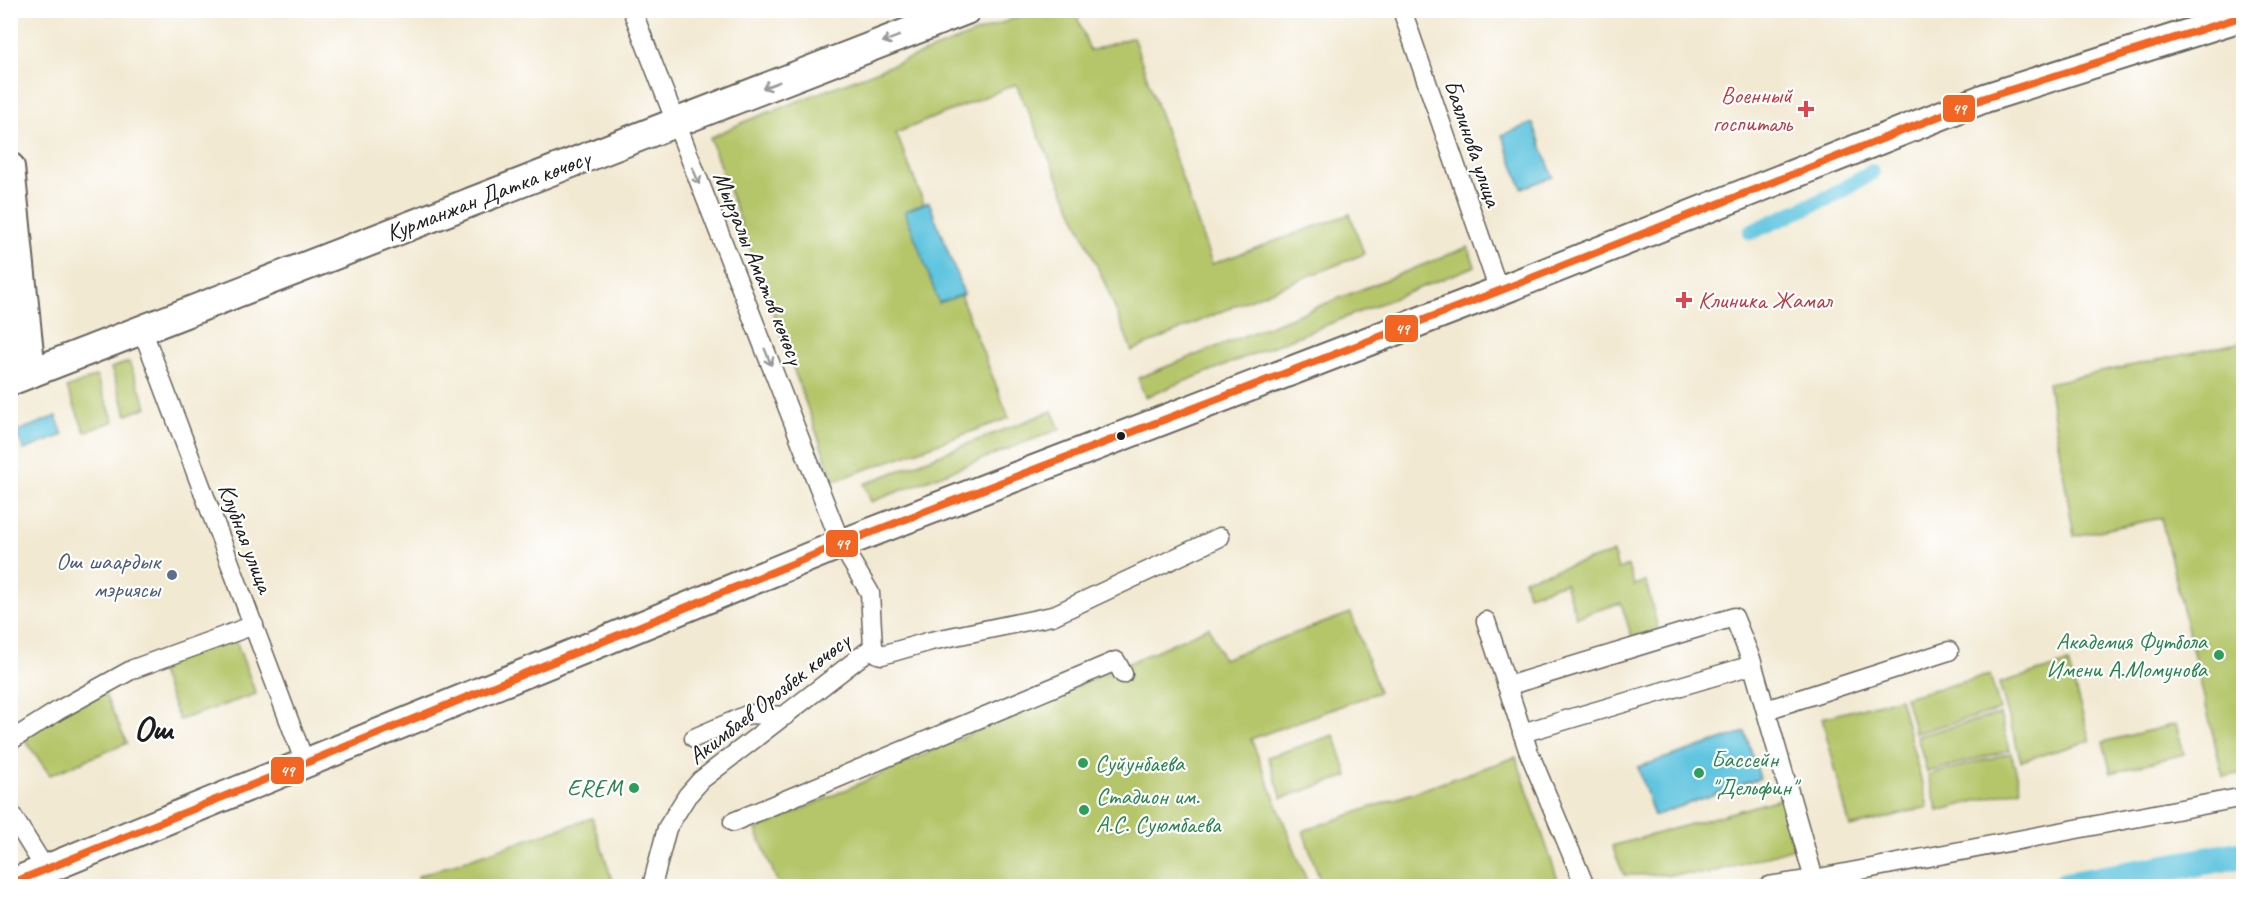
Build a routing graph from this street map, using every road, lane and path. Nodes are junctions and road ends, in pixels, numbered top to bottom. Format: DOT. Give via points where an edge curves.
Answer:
graph roads {
  1 [pos="632,10"];
  2 [pos="966,10"];
  3 [pos="1402,10"];
  4 [pos="2244,15"];
  5 [pos="675,122"];
  6 [pos="10,167"];
  7 [pos="14,251"];
  8 [pos="1498,291"];
  9 [pos="142,329"];
  10 [pos="21,377"];
  11 [pos="1220,537"];
  12 [pos="841,544"];
  13 [pos="1486,621"];
  14 [pos="254,625"];
  15 [pos="873,647"];
  16 [pos="1949,651"];
  17 [pos="1752,665"];
  18 [pos="1123,674"];
  19 [pos="1507,686"];
  20 [pos="1766,710"];
  21 [pos="785,716"];
  22 [pos="1522,733"];
  23 [pos="694,738"];
  24 [pos="10,741"];
  25 [pos="305,763"];
  26 [pos="2244,797"];
  27 [pos="10,812"];
  28 [pos="733,822"];
  29 [pos="46,870"];
  30 [pos="1814,879"];
  31 [pos="10,884"];
  32 [pos="652,886"];
  33 [pos="1585,886"];
  34 [pos="1769,886"];
  1 -- 5 [label="street, Мырзалы Аматов көчөсү"];
  2 -- 5 [label="main road, Курманжан Датка көчөсү, one-way"];
  3 -- 8 [label="street, Баялинова улица"];
  4 -- 8 [label="main road" via="1984,98"];
  5 -- 9 [label="main road, Курманжан Датка көчөсү"];
  5 -- 12 [label="street, Мырзалы Аматов көчөсү, one-way"];
  6 -- 7 [label="main road"];
  7 -- 10 [label="main road"];
  8 -- 12 [label="main road"];
  9 -- 10 [label="main road, Курманжан Датка көчөсү"];
  9 -- 14 [label="street, Клубная улица"];
  11 -- 15 [label="street" via="1052,616 882,655"];
  12 -- 15 [label="street, Акимбаев Орозбек көчөсү" via="870,593"];
  12 -- 25 [label="main road"];
  13 -- 19 [label="street"];
  14 -- 24 [label="street" via="133,669"];
  14 -- 25 [label="street, Клубная улица"];
  15 -- 21 [label="street, Акимбаев Орозбек көчөсү"];
  16 -- 20 [label="street"];
  17 -- 19 [label="street" via="1734,617"];
  17 -- 20 [label="street"];
  17 -- 22 [label="street"];
  18 -- 28 [label="street" via="1116,661"];
  19 -- 22 [label="street"];
  20 -- 30 [label="street"];
  21 -- 23 [label="street" via="749,714"];
  21 -- 32 [label="street, Акимбаев Орозбек көчөсү" via="687,796 667,828"];
  22 -- 33 [label="street"];
  25 -- 29 [label="main road"];
  26 -- 30 [label="street"];
  27 -- 29 [label="street"];
  29 -- 31 [label="main road"];
  30 -- 34 [label="street"];
}
